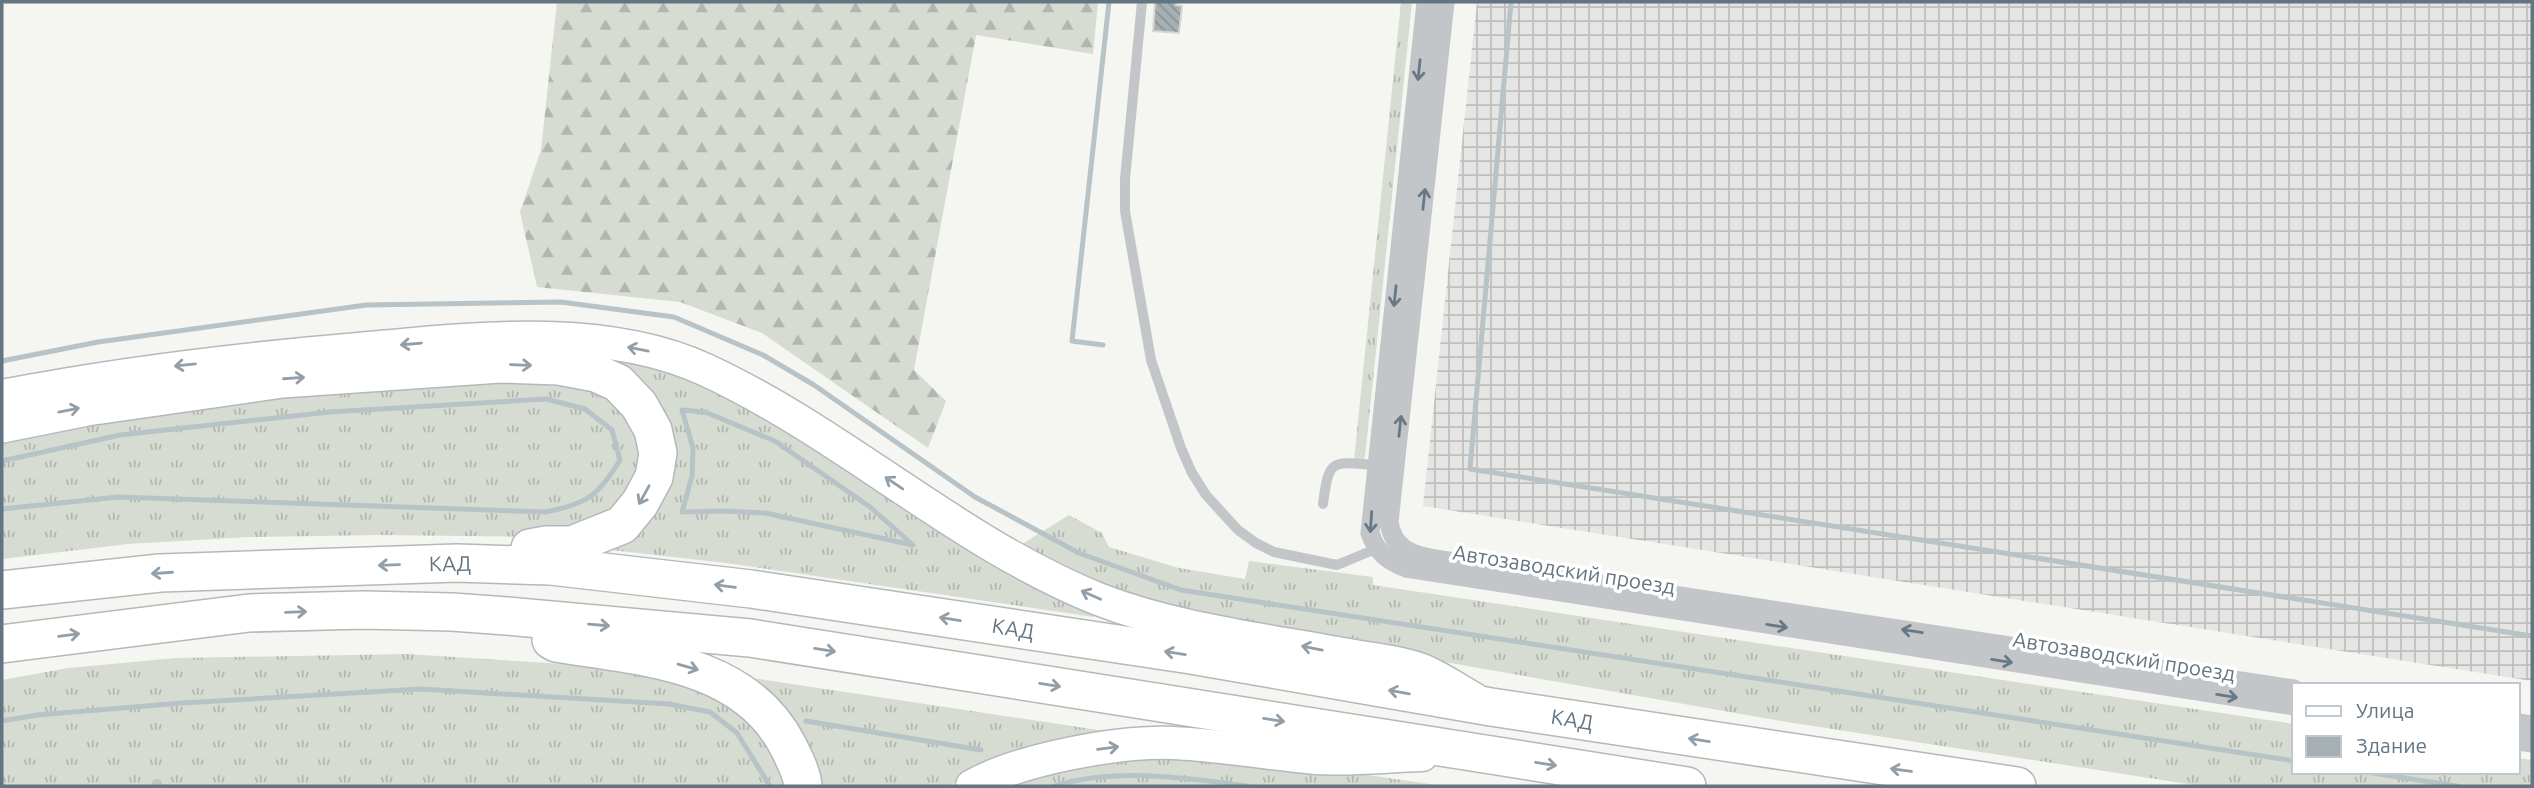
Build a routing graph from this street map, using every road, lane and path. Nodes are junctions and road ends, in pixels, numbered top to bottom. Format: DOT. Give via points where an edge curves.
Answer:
graph roads {
  1 [pos="1142,2"];
  2 [pos="1426,2"];
  3 [pos="1445,2"];
  4 [pos="2,396"];
  5 [pos="2,424"];
  6 [pos="1377,465"];
  7 [pos="1323,504"];
  8 [pos="1386,545"];
  9 [pos="457,563"];
  10 [pos="2,590"];
  11 [pos="506,616"];
  12 [pos="2,644"];
  13 [pos="2292,689"];
  14 [pos="2292,706"];
  15 [pos="1491,707"];
  16 [pos="1478,754"];
  17 [pos="803,786"];
  18 [pos="972,786"];
  19 [pos="1686,786"];
  20 [pos="2017,786"];
  1 -- 8 [label="lane" via="1125,212 1151,360 1192,473 1238,530 1274,552 1338,565"];
  2 -- 6 [label="street, one-way"];
  8 -- 3 [label="street, one-way"];
  15 -- 4 [label="main road, one-way" via="1418,668 1174,622 1091,596 1013,558 761,398 703,368 640,349 563,339 454,341 169,367"];
  5 -- 9 [label="highway, one-way" via="282,379 430,368 559,366 596,373 618,383 639,405 653,430 658,453 654,477 622,525 572,545 547,545"];
  6 -- 7 [label="lane" via="1339,463 1332,467"];
  6 -- 8 [label="street, one-way" via="1370,533"];
  13 -- 8 [label="street, Автозаводский проезд, one-way" via="1436,559"];
  8 -- 14 [label="street, Автозаводский проезд, one-way" via="1382,555 1406,568"];
  9 -- 10 [label="highway, КАД, one-way" via="160,573"];
  15 -- 9 [label="highway, КАД, one-way" via="1191,655 751,589 551,566"];
  12 -- 11 [label="highway, one-way" via="249,614 363,610"];
  11 -- 16 [label="highway, one-way" via="750,638"];
  11 -- 17 [label="highway, one-way" via="556,643 680,664 729,685 780,730"];
  20 -- 15 [label="highway, КАД, one-way"];
  18 -- 16 [label="main road, one-way" via="1046,759 1140,744 1173,743 1319,758"];
  16 -- 19 [label="highway, one-way"];
}
